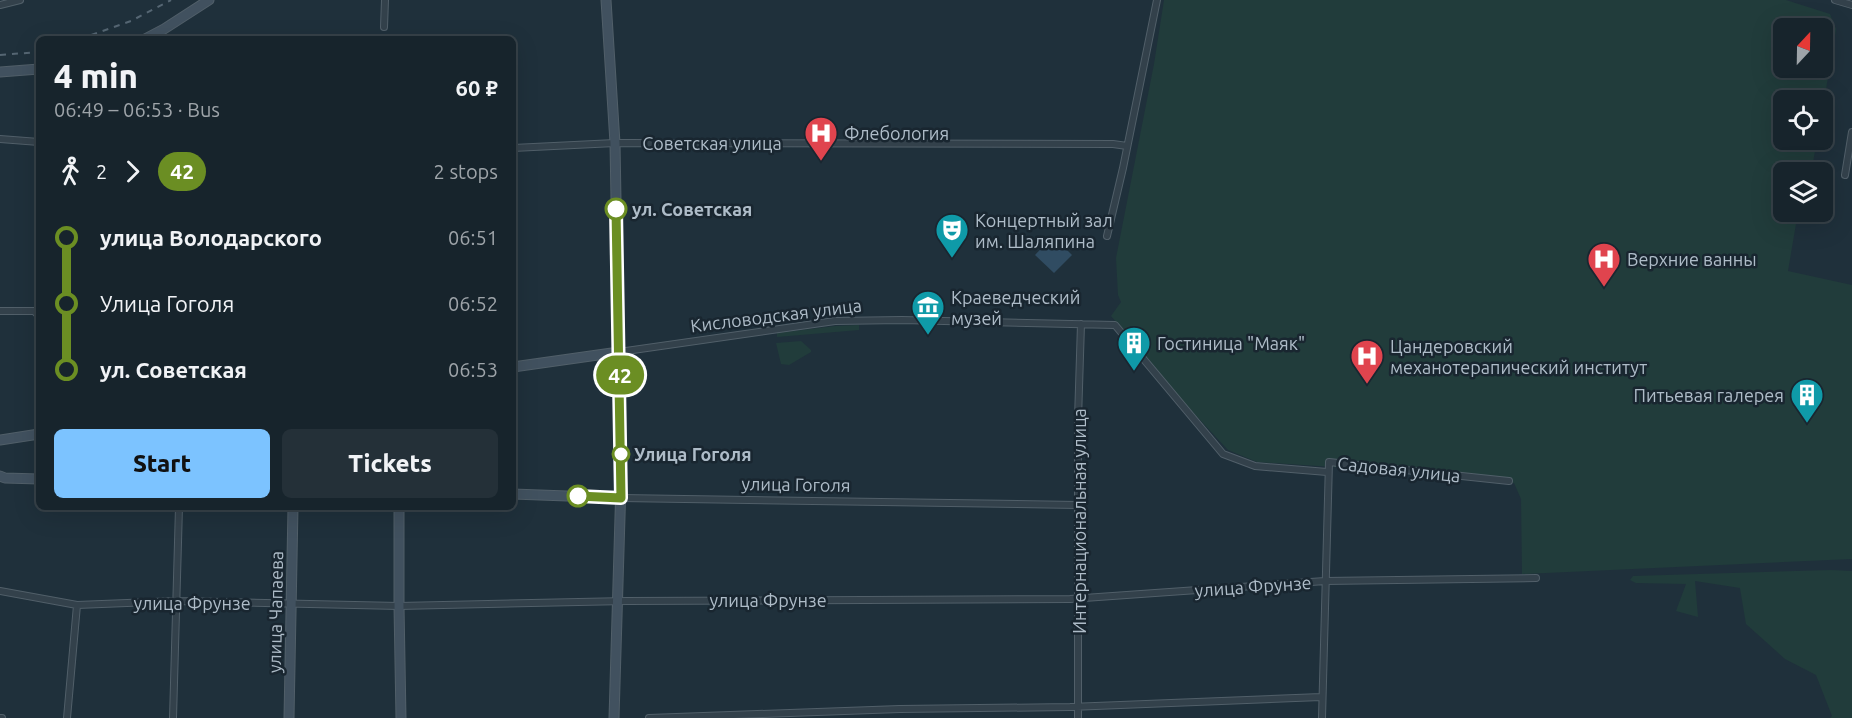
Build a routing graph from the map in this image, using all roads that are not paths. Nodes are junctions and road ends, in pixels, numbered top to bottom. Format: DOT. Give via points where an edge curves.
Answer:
graph roads {
  1 [pos="20,0"];
  2 [pos="209,0"];
  3 [pos="385,0"];
  4 [pos="606,0"];
  5 [pos="1157,0"];
  6 [pos="1835,0"];
  7 [pos="0,5"];
  8 [pos="1852,5"];
  9 [pos="384,27"];
  10 [pos="151,36"];
  11 [pos="36,69"];
  12 [pos="0,72"];
  13 [pos="1852,132"];
  14 [pos="0,139"];
  15 [pos="36,142"];
  16 [pos="615,143"];
  17 [pos="1127,146"];
  18 [pos="516,148"];
  19 [pos="1845,175"];
  20 [pos="1107,236"];
  21 [pos="0,311"];
  22 [pos="36,313"];
  23 [pos="1081,324"];
  24 [pos="619,352"];
  25 [pos="516,367"];
  26 [pos="36,435"];
  27 [pos="1,441"];
  28 [pos="1327,472"];
  29 [pos="2,476"];
  30 [pos="36,479"];
  31 [pos="1509,481"];
  32 [pos="516,494"];
  33 [pos="621,498"];
  34 [pos="1078,505"];
  35 [pos="179,510"];
  36 [pos="293,510"];
  37 [pos="399,510"];
  38 [pos="1536,578"];
  39 [pos="1325,581"];
  40 [pos="0,591"];
  41 [pos="1079,598"];
  42 [pos="177,601"];
  43 [pos="618,601"];
  44 [pos="293,604"];
  45 [pos="77,605"];
  46 [pos="399,606"];
  47 [pos="1321,697"];
  48 [pos="1077,706"];
  49 [pos="67,718"];
  50 [pos="173,718"];
  51 [pos="290,718"];
  52 [pos="401,718"];
  53 [pos="614,718"];
  54 [pos="649,718"];
  55 [pos="1078,718"];
  56 [pos="1322,718"];
  1 -- 7 [label="street"];
  2 -- 10 [label="street"];
  3 -- 9 [label="street"];
  4 -- 16 [label="street"];
  5 -- 17 [label="street"];
  6 -- 8 [label="street"];
  11 -- 12 [label="street"];
  13 -- 19 [label="street"];
  14 -- 15 [label="street"];
  16 -- 17 [label="street, Советская улица"];
  16 -- 18 [label="street, Советская улица"];
  16 -- 24 [label="street"];
  17 -- 20 [label="street"];
  21 -- 22 [label="street"];
  23 -- 24 [label="street, Кисловодская улица" via="835,321"];
  23 -- 28 [label="street, Кисловодская улица" via="1115,325 1223,454 1255,466"];
  23 -- 34 [label="street, Интернациональная улица"];
  24 -- 25 [label="street, Кисловодская улица"];
  24 -- 33 [label="street"];
  26 -- 27 [label="street"];
  28 -- 31 [label="street, Садовая улица" via="1329,462"];
  28 -- 39 [label="street, Садовая улица"];
  29 -- 30 [label="street"];
  32 -- 33 [label="street, улица Гоголя"];
  33 -- 34 [label="street, улица Гоголя"];
  33 -- 43 [label="street"];
  34 -- 41 [label="street, Интернациональная улица"];
  35 -- 42 [label="street"];
  36 -- 44 [label="street, улица Чапаева"];
  37 -- 46 [label="street"];
  38 -- 39 [label="street, улица Фрунзе"];
  39 -- 41 [label="street, улица Фрунзе"];
  39 -- 47 [label="street, Садовая улица"];
  40 -- 45 [label="street, улица Фрунзе"];
  41 -- 43 [label="street, улица Фрунзе"];
  41 -- 48 [label="street, Интернациональная улица"];
  42 -- 44 [label="street, улица Фрунзе"];
  42 -- 45 [label="street, улица Фрунзе"];
  42 -- 50 [label="street"];
  43 -- 46 [label="street, улица Фрунзе"];
  43 -- 53 [label="street"];
  44 -- 46 [label="street, улица Фрунзе"];
  44 -- 51 [label="street, улица Чапаева"];
  45 -- 49 [label="street"];
  46 -- 52 [label="street"];
  47 -- 48 [label="street"];
  47 -- 56 [label="street, Садовая улица"];
  48 -- 54 [label="street"];
  48 -- 55 [label="street, Интернациональная улица"];
}
